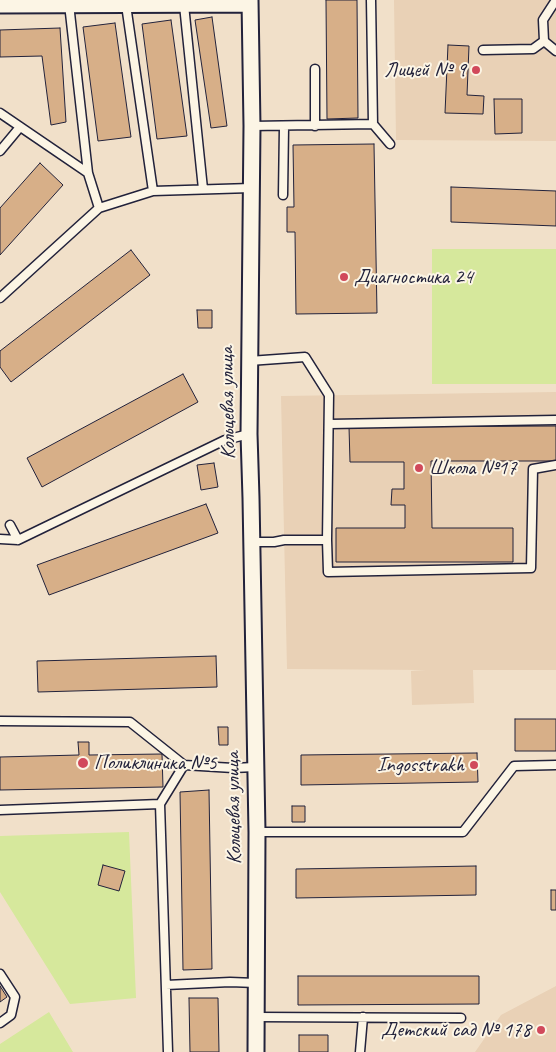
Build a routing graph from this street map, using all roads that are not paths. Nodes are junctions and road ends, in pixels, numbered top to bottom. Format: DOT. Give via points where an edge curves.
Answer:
graph roads {
  1 [pos="371,0"];
  2 [pos="556,0"];
  3 [pos="250,2"];
  4 [pos="69,4"];
  5 [pos="0,5"];
  6 [pos="184,5"];
  7 [pos="126,6"];
  8 [pos="544,41"];
  9 [pos="483,50"];
  10 [pos="556,51"];
  11 [pos="315,69"];
  12 [pos="0,113"];
  13 [pos="373,124"];
  14 [pos="252,126"];
  15 [pos="284,126"];
  16 [pos="315,126"];
  17 [pos="20,127"];
  18 [pos="390,144"];
  19 [pos="0,151"];
  20 [pos="88,174"];
  21 [pos="251,188"];
  22 [pos="203,189"];
  23 [pos="153,191"];
  24 [pos="283,195"];
  25 [pos="99,208"];
  26 [pos="0,298"];
  27 [pos="248,361"];
  28 [pos="556,420"];
  29 [pos="330,424"];
  30 [pos="249,434"];
  31 [pos="556,465"];
  32 [pos="10,525"];
  33 [pos="0,539"];
  34 [pos="18,540"];
  35 [pos="327,540"];
  36 [pos="252,542"];
  37 [pos="0,721"];
  38 [pos="184,765"];
  39 [pos="556,765"];
  40 [pos="255,767"];
  41 [pos="160,804"];
  42 [pos="0,810"];
  43 [pos="257,832"];
  44 [pos="0,974"];
  45 [pos="256,983"];
  46 [pos="166,985"];
  47 [pos="256,1017"];
  48 [pos="363,1017"];
  49 [pos="461,1018"];
  50 [pos="0,1022"];
  51 [pos="168,1052"];
  52 [pos="256,1052"];
  53 [pos="360,1052"];
  1 -- 13 [label="lane"];
  2 -- 8 [label="lane" via="543,20"];
  3 -- 6 [label="street, Кольцевая улица"];
  3 -- 14 [label="street, Кольцевая улица"];
  4 -- 5 [label="street, Кольцевая улица"];
  4 -- 7 [label="street, Кольцевая улица"];
  4 -- 20 [label="lane"];
  6 -- 7 [label="street, Кольцевая улица"];
  6 -- 22 [label="lane"];
  7 -- 23 [label="lane"];
  8 -- 9 [label="lane" via="533,49"];
  8 -- 10 [label="lane"];
  11 -- 16 [label="lane"];
  12 -- 17 [label="lane"];
  13 -- 16 [label="lane"];
  13 -- 18 [label="lane"];
  14 -- 15 [label="lane"];
  14 -- 21 [label="street, Кольцевая улица"];
  15 -- 16 [label="lane"];
  15 -- 24 [label="lane"];
  17 -- 19 [label="lane"];
  17 -- 20 [label="lane"];
  20 -- 25 [label="lane"];
  21 -- 22 [label="lane"];
  21 -- 27 [label="street, Кольцевая улица"];
  22 -- 23 [label="lane"];
  23 -- 25 [label="lane"];
  25 -- 26 [label="lane"];
  27 -- 29 [label="lane" via="304,357 328,391"];
  27 -- 30 [label="street, Кольцевая улица"];
  28 -- 29 [label="lane"];
  29 -- 35 [label="lane"];
  30 -- 34 [label="lane" via="225,440"];
  30 -- 36 [label="street, Кольцевая улица"];
  31 -- 35 [label="lane" via="533,469 531,568 328,572"];
  32 -- 34 [label="lane"];
  33 -- 34 [label="lane"];
  35 -- 36 [label="lane"];
  36 -- 40 [label="street, Кольцевая улица"];
  37 -- 38 [label="lane" via="130,722"];
  38 -- 40 [label="lane"];
  38 -- 41 [label="lane"];
  39 -- 43 [label="lane" via="514,766 463,832"];
  40 -- 43 [label="street, Кольцевая улица"];
  41 -- 42 [label="lane"];
  41 -- 46 [label="lane"];
  43 -- 45 [label="street, Кольцевая улица"];
  44 -- 50 [label="lane" via="14,997 11,1015"];
  45 -- 46 [label="lane"];
  45 -- 47 [label="street, Кольцевая улица"];
  46 -- 51 [label="lane"];
  47 -- 48 [label="lane"];
  47 -- 52 [label="street, Кольцевая улица"];
  48 -- 49 [label="lane"];
  48 -- 53 [label="lane"];
}
